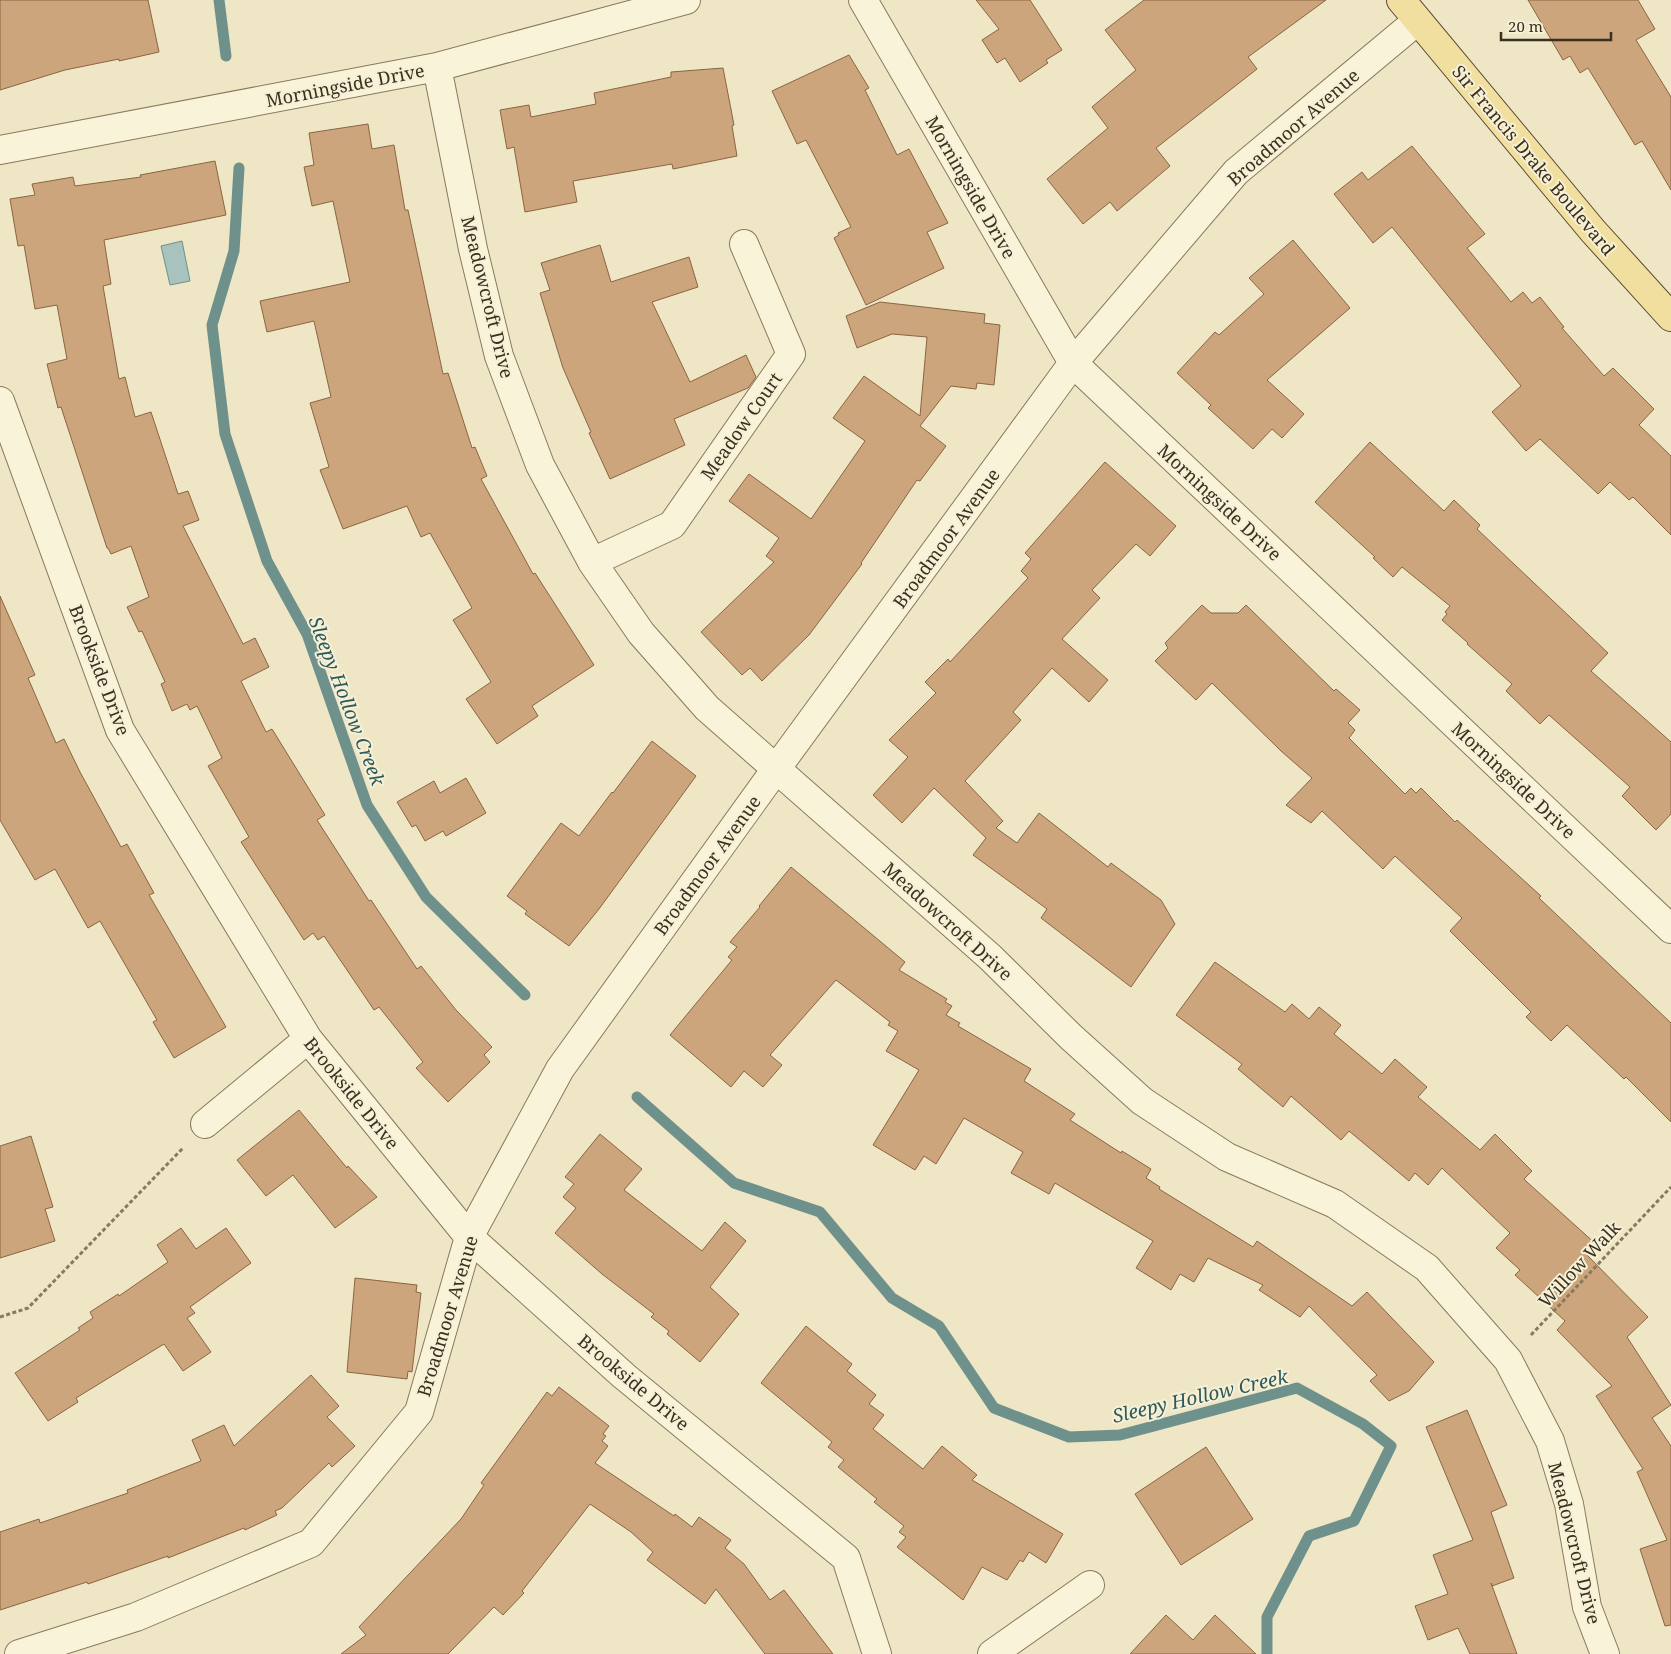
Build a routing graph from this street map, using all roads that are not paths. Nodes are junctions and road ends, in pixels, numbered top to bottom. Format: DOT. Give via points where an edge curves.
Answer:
graph roads {
  1 [pos="686,0"];
  2 [pos="863,0"];
  3 [pos="1409,10"];
  4 [pos="438,67"];
  5 [pos="0,150"];
  6 [pos="744,244"];
  7 [pos="1671,317"];
  8 [pos="1073,363"];
  9 [pos="0,401"];
  10 [pos="592,562"];
  11 [pos="776,769"];
  12 [pos="1671,929"];
  13 [pos="308,1039"];
  14 [pos="205,1124"];
  15 [pos="469,1237"];
  16 [pos="1090,1585"];
  17 [pos="19,1654"];
  18 [pos="877,1654"];
  19 [pos="992,1654"];
  20 [pos="1605,1654"];
  1 -- 4 [label="street, Morningside Drive"];
  2 -- 8 [label="street, Morningside Drive"];
  3 -- 7 [label="main road, Sir Francis Drake Boulevard" via="1593,231"];
  3 -- 8 [label="street, Broadmoor Avenue" via="1236,172"];
  4 -- 5 [label="street, Morningside Drive"];
  4 -- 10 [label="street, Meadowcroft Drive" via="473,249 499,356 540,465"];
  6 -- 10 [label="street, Meadow Court" via="792,354 672,525"];
  8 -- 11 [label="street, Broadmoor Avenue"];
  8 -- 12 [label="street, Morningside Drive"];
  9 -- 13 [label="street, Brookside Drive" via="120,730"];
  10 -- 11 [label="street, Meadowcroft Drive" via="641,633 707,708"];
  11 -- 15 [label="street, Broadmoor Avenue" via="560,1069"];
  11 -- 20 [label="street, Meadowcroft Drive" via="990,957 1142,1101 1228,1157 1335,1204 1427,1268 1508,1360 1550,1441 1569,1504 1587,1607"];
  13 -- 14 [label="street"];
  13 -- 15 [label="street, Brookside Drive"];
  15 -- 17 [label="street, Broadmoor Avenue" via="419,1412 311,1543 136,1617"];
  15 -- 18 [label="street, Brookside Drive" via="624,1376 846,1558"];
  16 -- 19 [label="street"];
}
